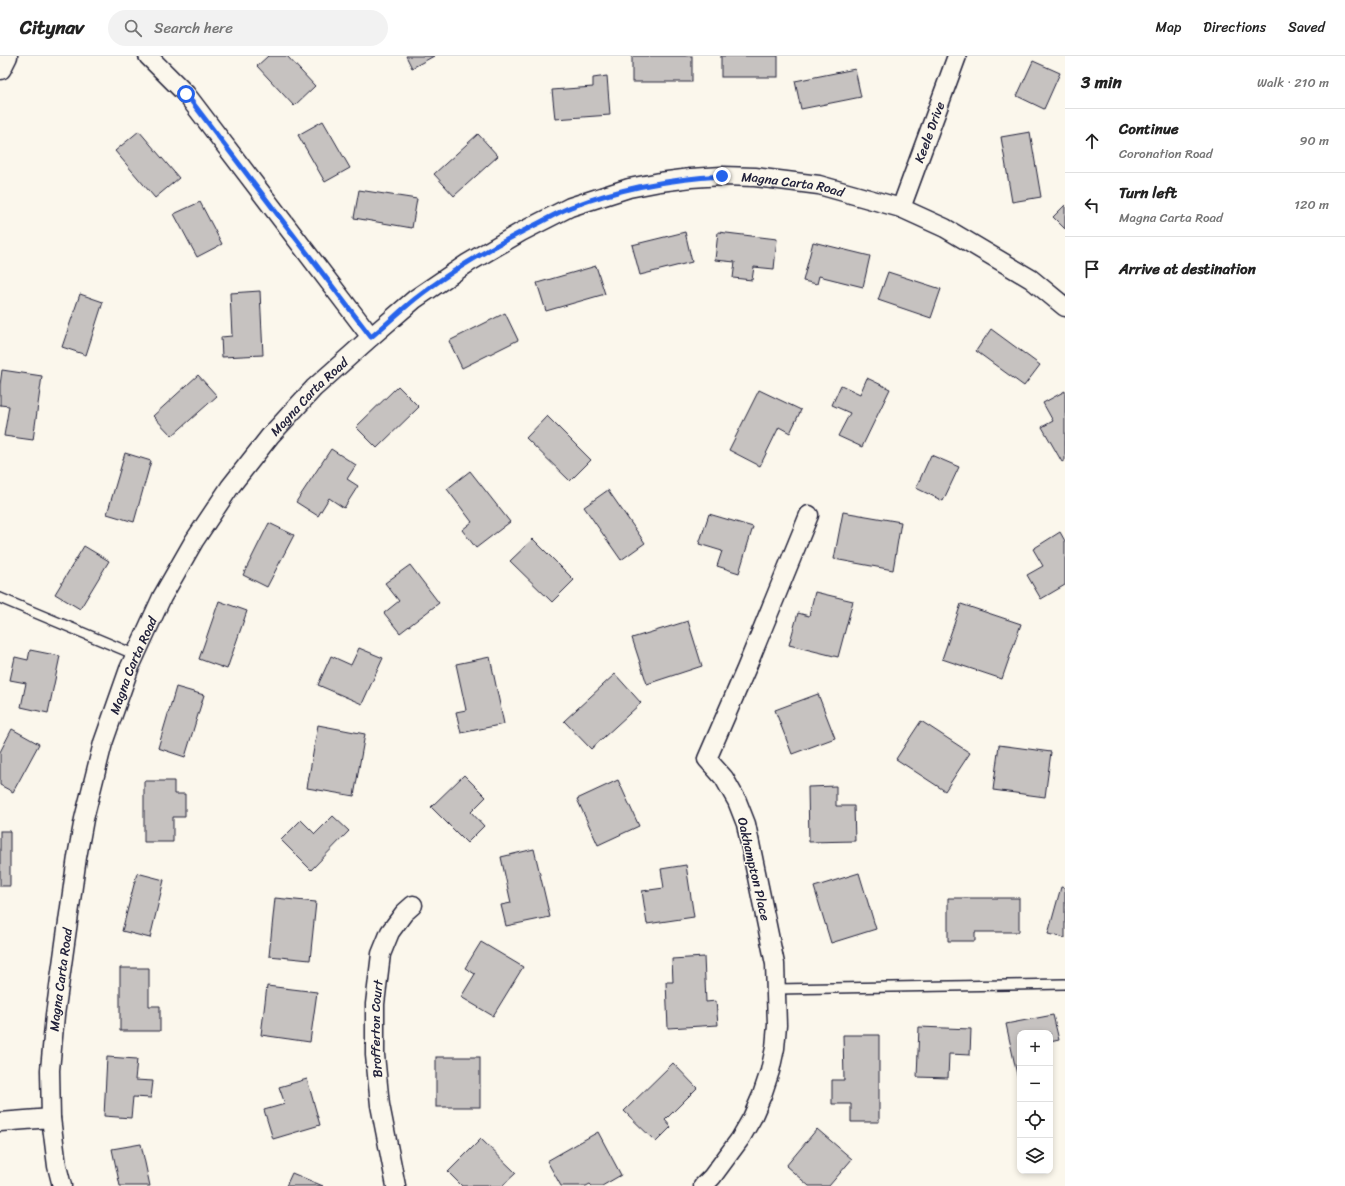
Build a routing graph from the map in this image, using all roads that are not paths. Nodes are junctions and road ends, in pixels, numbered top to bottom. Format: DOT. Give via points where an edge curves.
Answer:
graph roads {
  1 [pos="6,56"];
  2 [pos="148,56"];
  3 [pos="957,56"];
  4 [pos="0,68"];
  5 [pos="901,208"];
  6 [pos="1065,307"];
  7 [pos="371,337"];
  8 [pos="809,515"];
  9 [pos="0,598"];
  10 [pos="136,655"];
  11 [pos="413,905"];
  12 [pos="1065,984"];
  13 [pos="776,989"];
  14 [pos="51,1118"];
  15 [pos="0,1122"];
  16 [pos="62,1186"];
  17 [pos="396,1186"];
  18 [pos="704,1186"];
  1 -- 4 [label="highway"];
  2 -- 7 [label="street" via="186,94"];
  3 -- 5 [label="street, Keele Drive"];
  5 -- 6 [label="street, Magna Carta Road" via="945,228 1031,279"];
  5 -- 7 [label="street, Magna Carta Road" via="819,185 755,177 691,178 629,188 570,207 521,232 468,263 415,299"];
  7 -- 10 [label="street, Magna Carta Road" via="314,388 270,436 230,487 194,541 162,597"];
  8 -- 13 [label="street, Oakhampton Place" via="707,759 724,778 746,824 775,964"];
  9 -- 10 [label="lane"];
  10 -- 14 [label="street, Magna Carta Road" via="104,743 77,857 55,1015 50,1070"];
  11 -- 17 [label="street, Brofferton Court" via="390,932 381,954 375,1004 375,1055 380,1106"];
  12 -- 13 [label="lane"];
  13 -- 18 [label="street, Oakhampton Place" via="775,1048 762,1096 740,1139"];
  14 -- 15 [label="street"];
  14 -- 16 [label="street, Magna Carta Road"];
}
